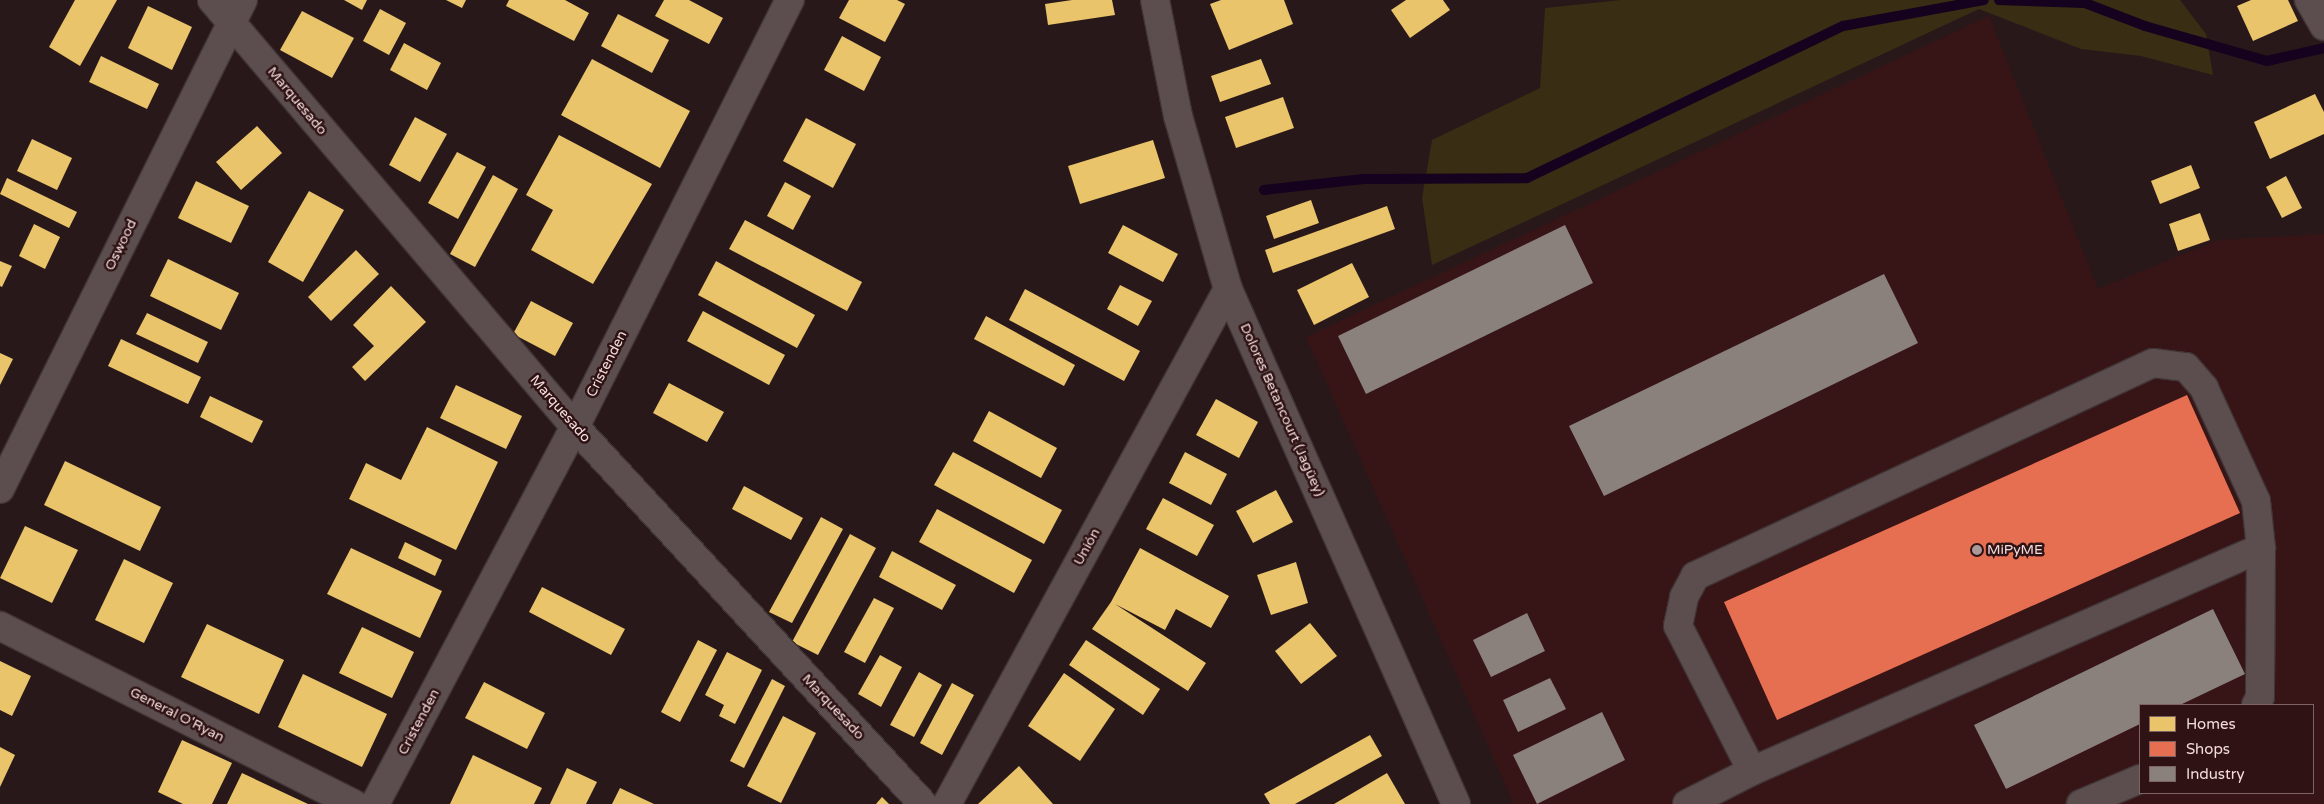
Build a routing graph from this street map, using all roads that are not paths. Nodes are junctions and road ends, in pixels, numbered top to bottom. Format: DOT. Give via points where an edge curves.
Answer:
graph roads {
  1 [pos="212,0"];
  2 [pos="790,0"];
  3 [pos="1155,0"];
  4 [pos="237,12"];
  5 [pos="1228,289"];
  6 [pos="575,427"];
  7 [pos="0,490"];
  8 [pos="2261,548"];
  9 [pos="0,626"];
  10 [pos="2256,704"];
  11 [pos="1752,771"];
  12 [pos="2139,779"];
  13 [pos="354,804"];
  14 [pos="375,804"];
  15 [pos="923,804"];
  16 [pos="947,804"];
  17 [pos="1456,804"];
  18 [pos="1687,804"];
  19 [pos="2081,804"];
  1 -- 4 [label="street, Marquesado"];
  2 -- 6 [label="street, Cristenden"];
  3 -- 5 [label="street, Dolores Betancourt (Jagüey)" via="1178,116"];
  4 -- 6 [label="street, Marquesado"];
  4 -- 7 [label="street, Oswood"];
  5 -- 16 [label="street, Unión"];
  5 -- 17 [label="street, Dolores Betancourt (Jagüey)"];
  6 -- 14 [label="street, Cristenden"];
  6 -- 15 [label="street, Marquesado"];
  8 -- 10 [label="street" via="2260,697"];
  8 -- 11 [label="street"];
  8 -- 11 [label="street" via="2256,501 2204,388 2186,367 2153,363 1695,576 1684,597 1678,626"];
  9 -- 13 [label="street, General O'Ryan"];
  11 -- 18 [label="street"];
  12 -- 19 [label="street"];
}
